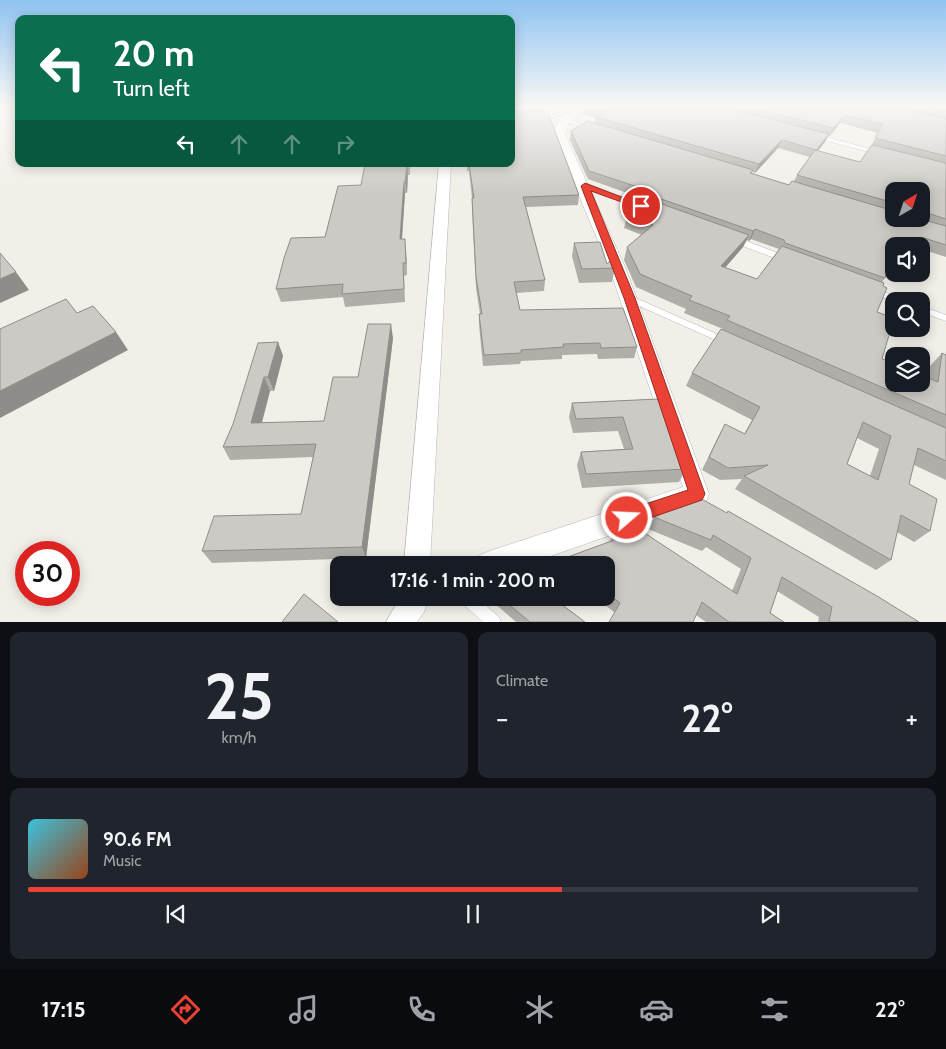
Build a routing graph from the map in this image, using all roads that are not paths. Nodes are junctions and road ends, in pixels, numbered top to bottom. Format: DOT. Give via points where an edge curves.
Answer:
graph roads {
  1 [pos="560,136"];
  2 [pos="813,136"];
  3 [pos="889,156"];
  4 [pos="445,167"];
  5 [pos="585,186"];
  6 [pos="659,213"];
  7 [pos="724,236"];
  8 [pos="799,264"];
  9 [pos="864,288"];
  10 [pos="885,295"];
  11 [pos="629,298"];
  12 [pos="930,312"];
  13 [pos="946,318"];
  14 [pos="738,347"];
  15 [pos="418,556"];
  16 [pos="514,556"];
  17 [pos="476,606"];
  18 [pos="494,622"];
  1 -- 5 [label="street"];
  2 -- 3 [label="lane"];
  4 -- 15 [label="street"];
  5 -- 6 [label="lane"];
  5 -- 11 [label="street"];
  7 -- 8 [label="lane"];
  9 -- 10 [label="lane"];
  11 -- 14 [label="lane"];
  11 -- 16 [label="street" via="697,494"];
  12 -- 13 [label="lane"];
  17 -- 18 [label="lane"];
}
